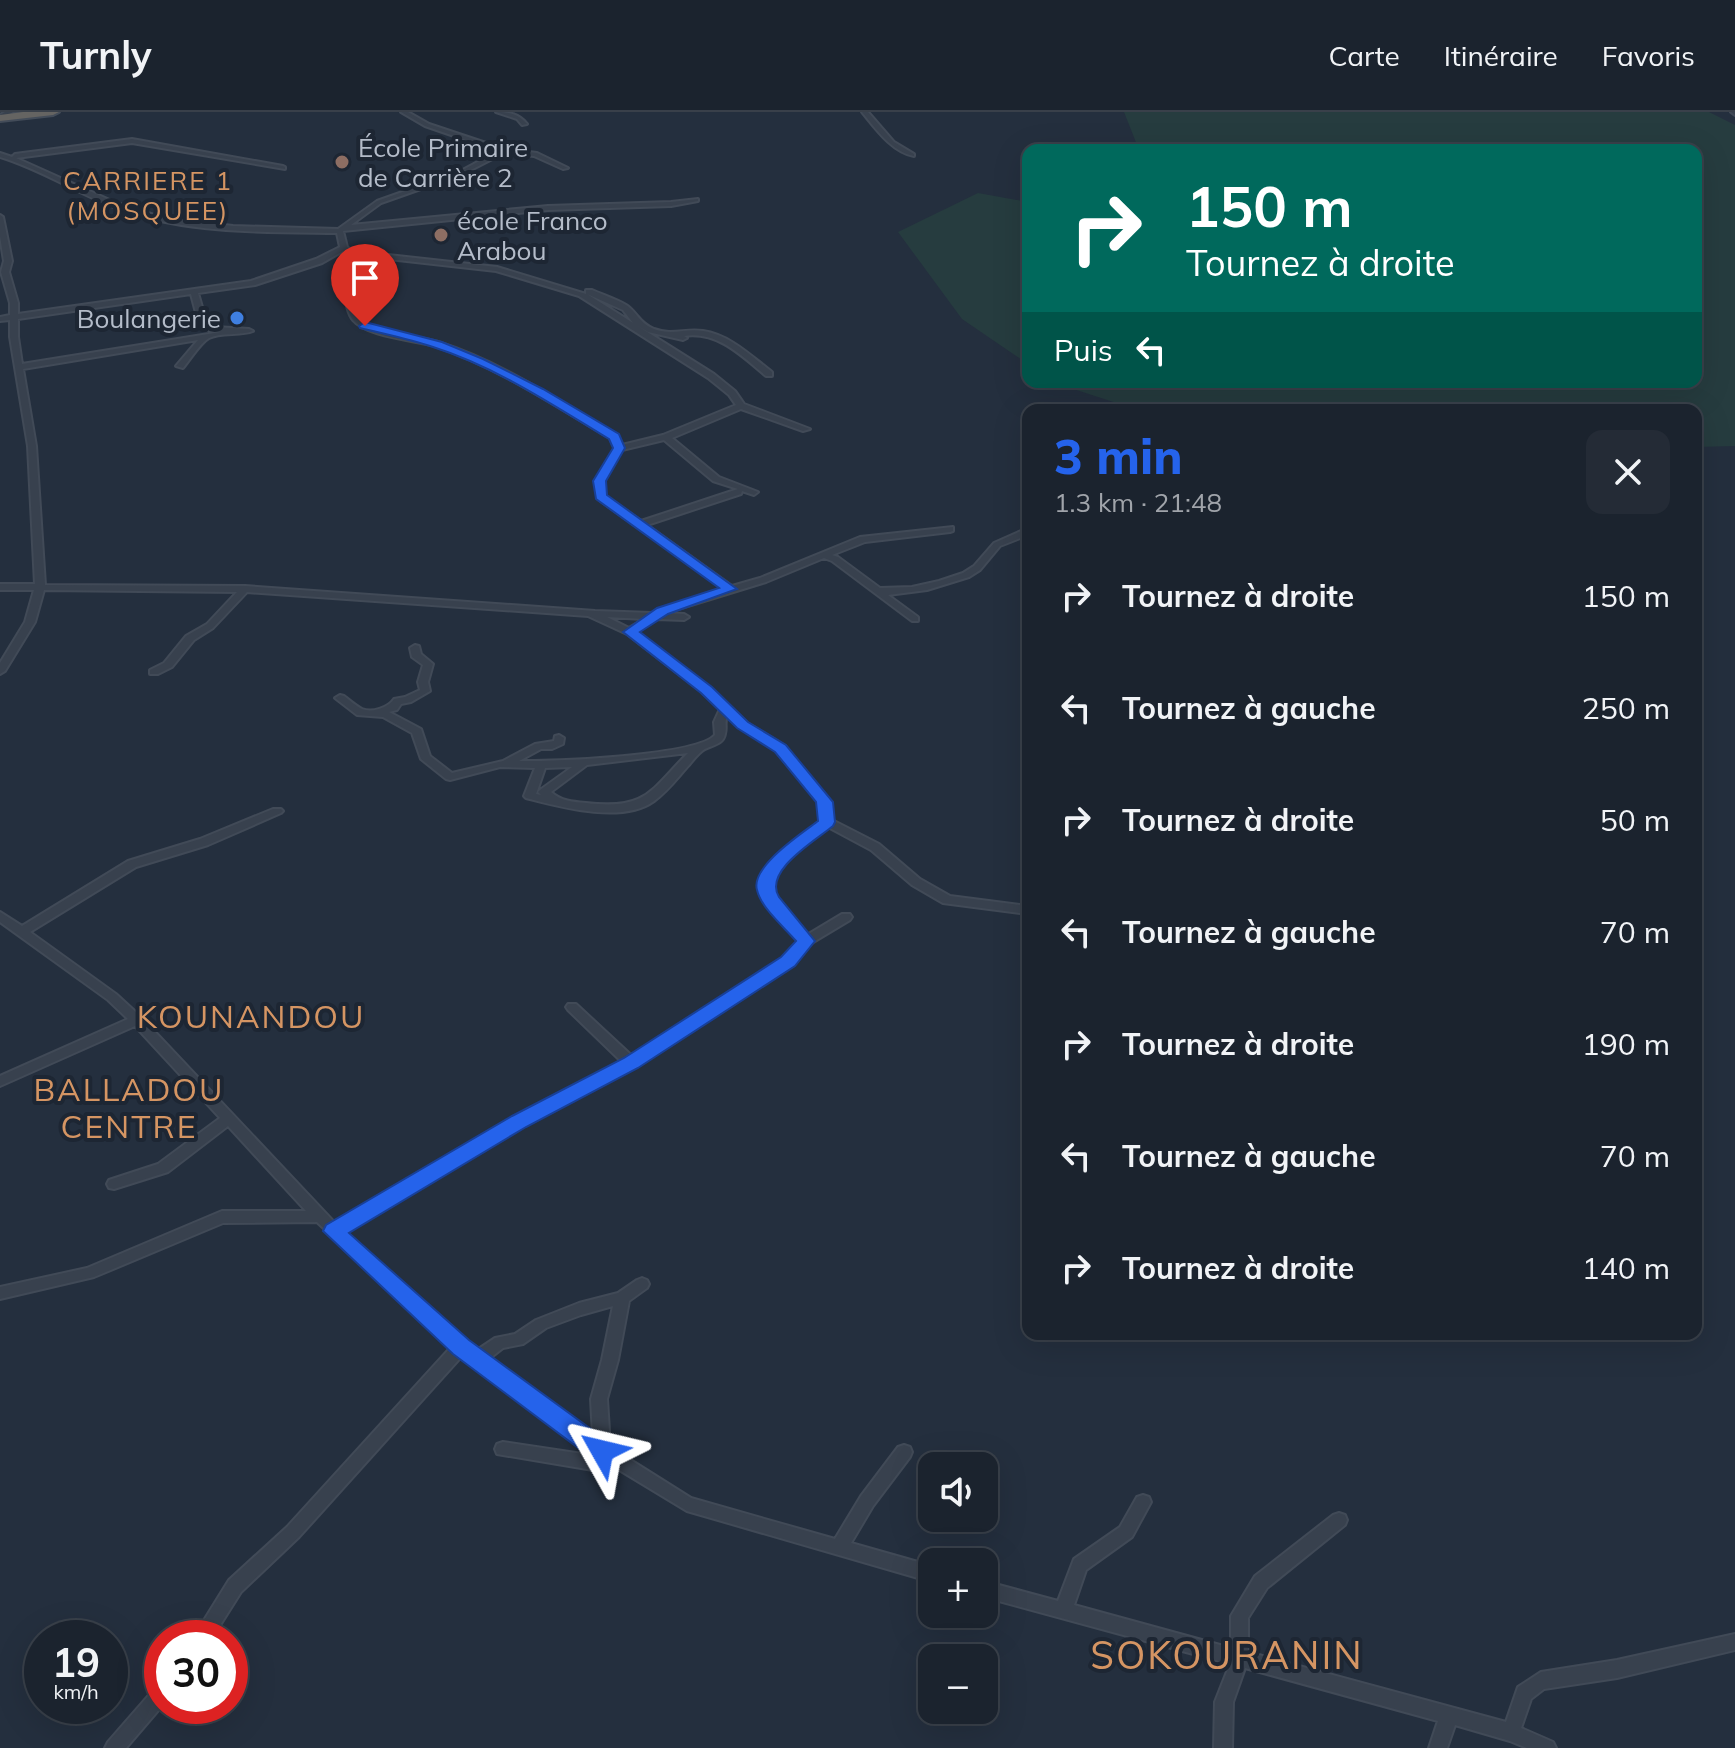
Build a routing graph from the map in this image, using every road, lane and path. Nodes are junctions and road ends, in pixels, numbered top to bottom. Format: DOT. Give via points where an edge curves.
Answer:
graph roads {
  1 [pos="10,112"];
  2 [pos="53,112"];
  3 [pos="404,112"];
  4 [pos="499,112"];
  5 [pos="865,112"];
  6 [pos="0,117"];
  7 [pos="524,124"];
  8 [pos="503,151"];
  9 [pos="912,155"];
  10 [pos="4,156"];
  11 [pos="283,168"];
  12 [pos="565,168"];
  13 [pos="696,200"];
  14 [pos="0,217"];
  15 [pos="341,229"];
  16 [pos="347,250"];
  17 [pos="562,287"];
  18 [pos="194,292"];
  19 [pos="12,318"];
  20 [pos="0,319"];
  21 [pos="249,331"];
  22 [pos="210,332"];
  23 [pos="180,366"];
  24 [pos="20,367"];
  25 [pos="769,374"];
  26 [pos="741,406"];
  27 [pos="806,429"];
  28 [pos="666,437"];
  29 [pos="619,448"];
  30 [pos="738,492"];
  31 [pos="754,492"];
  32 [pos="639,525"];
  33 [pos="950,529"];
  34 [pos="1022,534"];
  35 [pos="823,555"];
  36 [pos="0,587"];
  37 [pos="40,587"];
  38 [pos="245,589"];
  39 [pos="730,589"];
  40 [pos="877,591"];
  41 [pos="590,613"];
  42 [pos="654,616"];
  43 [pos="684,617"];
  44 [pos="915,619"];
  45 [pos="630,632"];
  46 [pos="415,648"];
  47 [pos="0,671"];
  48 [pos="154,672"];
  49 [pos="340,698"];
  50 [pos="725,708"];
  51 [pos="373,713"];
  52 [pos="559,738"];
  53 [pos="702,746"];
  54 [pos="585,763"];
  55 [pos="505,764"];
  56 [pos="541,765"];
  57 [pos="554,801"];
  58 [pos="277,811"];
  59 [pos="827,822"];
  60 [pos="1022,909"];
  61 [pos="0,916"];
  62 [pos="846,917"];
  63 [pos="22,931"];
  64 [pos="806,941"];
  65 [pos="572,1007"];
  66 [pos="137,1020"];
  67 [pos="631,1063"];
  68 [pos="0,1081"];
  69 [pos="229,1118"];
  70 [pos="114,1184"];
  71 [pos="319,1216"];
  72 [pos="334,1231"];
  73 [pos="642,1284"];
  74 [pos="0,1293"];
  75 [pos="622,1298"];
  76 [pos="461,1347"];
  77 [pos="477,1359"];
  78 [pos="503,1449"];
  79 [pos="602,1451"];
  80 [pos="904,1452"];
  81 [pos="618,1461"];
  82 [pos="1143,1502"];
  83 [pos="1339,1520"];
  84 [pos="839,1548"];
  85 [pos="918,1570"];
  86 [pos="998,1593"];
  87 [pos="1063,1611"];
  88 [pos="213,1620"];
  89 [pos="1735,1642"];
  90 [pos="1240,1660"];
  91 [pos="144,1714"];
  92 [pos="1449,1716"];
  93 [pos="1511,1732"];
  94 [pos="114,1748"];
  95 [pos="1223,1748"];
  96 [pos="1438,1748"];
  97 [pos="1547,1748"];
  1 -- 6 [label="street"];
  2 -- 6 [label="highway"];
  3 -- 8 [label="street"];
  4 -- 7 [label="street"];
  5 -- 9 [label="street" via="892,143"];
  8 -- 12 [label="street" via="535,154"];
  8 -- 15 [label="street" via="461,173 379,202"];
  10 -- 11 [label="street" via="132,141"];
  10 -- 15 [label="street" via="29,162 106,202 172,220 207,226"];
  13 -- 15 [label="street" via="548,208"];
  14 -- 19 [label="street"];
  15 -- 16 [label="street"];
  16 -- 17 [label="street" via="497,269"];
  16 -- 18 [label="street" via="252,283"];
  16 -- 29 [label="street" via="358,322 479,361 614,437"];
  17 -- 25 [label="street" via="626,308 651,330 678,337 688,331 711,332"];
  17 -- 26 [label="street" via="587,296 669,347 732,393"];
  18 -- 19 [label="street"];
  18 -- 22 [label="street"];
  19 -- 20 [label="street"];
  19 -- 24 [label="street"];
  21 -- 22 [label="street"];
  22 -- 23 [label="street"];
  22 -- 24 [label="street"];
  24 -- 37 [label="street" via="32,446"];
  26 -- 27 [label="street"];
  26 -- 28 [label="street"];
  28 -- 29 [label="street"];
  28 -- 31 [label="street" via="716,479"];
  29 -- 32 [label="street" via="599,481 601,497"];
  30 -- 32 [label="street"];
  32 -- 39 [label="street"];
  33 -- 35 [label="street" via="863,539"];
  34 -- 40 [label="street" via="994,547 973,572 957,580 889,594"];
  35 -- 39 [label="street"];
  35 -- 40 [label="street"];
  36 -- 37 [label="street"];
  37 -- 38 [label="street"];
  37 -- 47 [label="street" via="30,622"];
  38 -- 41 [label="street"];
  38 -- 48 [label="street" via="168,665"];
  39 -- 42 [label="street"];
  40 -- 44 [label="street"];
  41 -- 42 [label="street"];
  41 -- 45 [label="street"];
  42 -- 43 [label="street"];
  42 -- 45 [label="street"];
  45 -- 50 [label="street"];
  46 -- 51 [label="street" via="428,664 425,691"];
  49 -- 51 [label="street" via="361,713"];
  50 -- 53 [label="street" via="720,735"];
  50 -- 59 [label="street" via="781,748 824,802"];
  51 -- 55 [label="street" via="417,731 425,757 450,777"];
  52 -- 55 [label="street" via="552,746 539,746"];
  53 -- 54 [label="street"];
  53 -- 57 [label="street" via="644,803 603,808"];
  54 -- 56 [label="street"];
  54 -- 57 [label="street" via="544,792"];
  55 -- 56 [label="street"];
  56 -- 57 [label="street" via="530,796"];
  58 -- 63 [label="street" via="204,842 132,864"];
  59 -- 60 [label="street" via="875,847 947,900"];
  59 -- 64 [label="street" via="766,878 765,890"];
  61 -- 63 [label="street"];
  62 -- 64 [label="street"];
  63 -- 66 [label="street"];
  64 -- 67 [label="street" via="788,961"];
  65 -- 67 [label="street"];
  66 -- 68 [label="street"];
  66 -- 69 [label="street"];
  67 -- 72 [label="street"];
  69 -- 70 [label="street" via="163,1168"];
  69 -- 71 [label="street"];
  71 -- 72 [label="street"];
  71 -- 74 [label="street" via="222,1217 89,1273"];
  72 -- 76 [label="street"];
  73 -- 75 [label="street"];
  75 -- 77 [label="street" via="541,1324"];
  75 -- 79 [label="street" via="599,1399"];
  76 -- 77 [label="street"];
  76 -- 88 [label="street" via="293,1532 235,1586"];
  77 -- 79 [label="street"];
  78 -- 81 [label="street" via="593,1463"];
  79 -- 81 [label="street"];
  80 -- 84 [label="street"];
  81 -- 84 [label="street" via="687,1504"];
  82 -- 87 [label="street" via="1126,1532 1080,1565"];
  83 -- 90 [label="street" via="1261,1582 1239,1616"];
  84 -- 85 [label="street"];
  86 -- 87 [label="street"];
  87 -- 90 [label="street"];
  89 -- 93 [label="street" via="1541,1681 1524,1693"];
  90 -- 92 [label="street"];
  90 -- 95 [label="street" via="1224,1702"];
  91 -- 94 [label="street"];
  92 -- 93 [label="street"];
  92 -- 96 [label="street"];
  93 -- 97 [label="street"];
}
